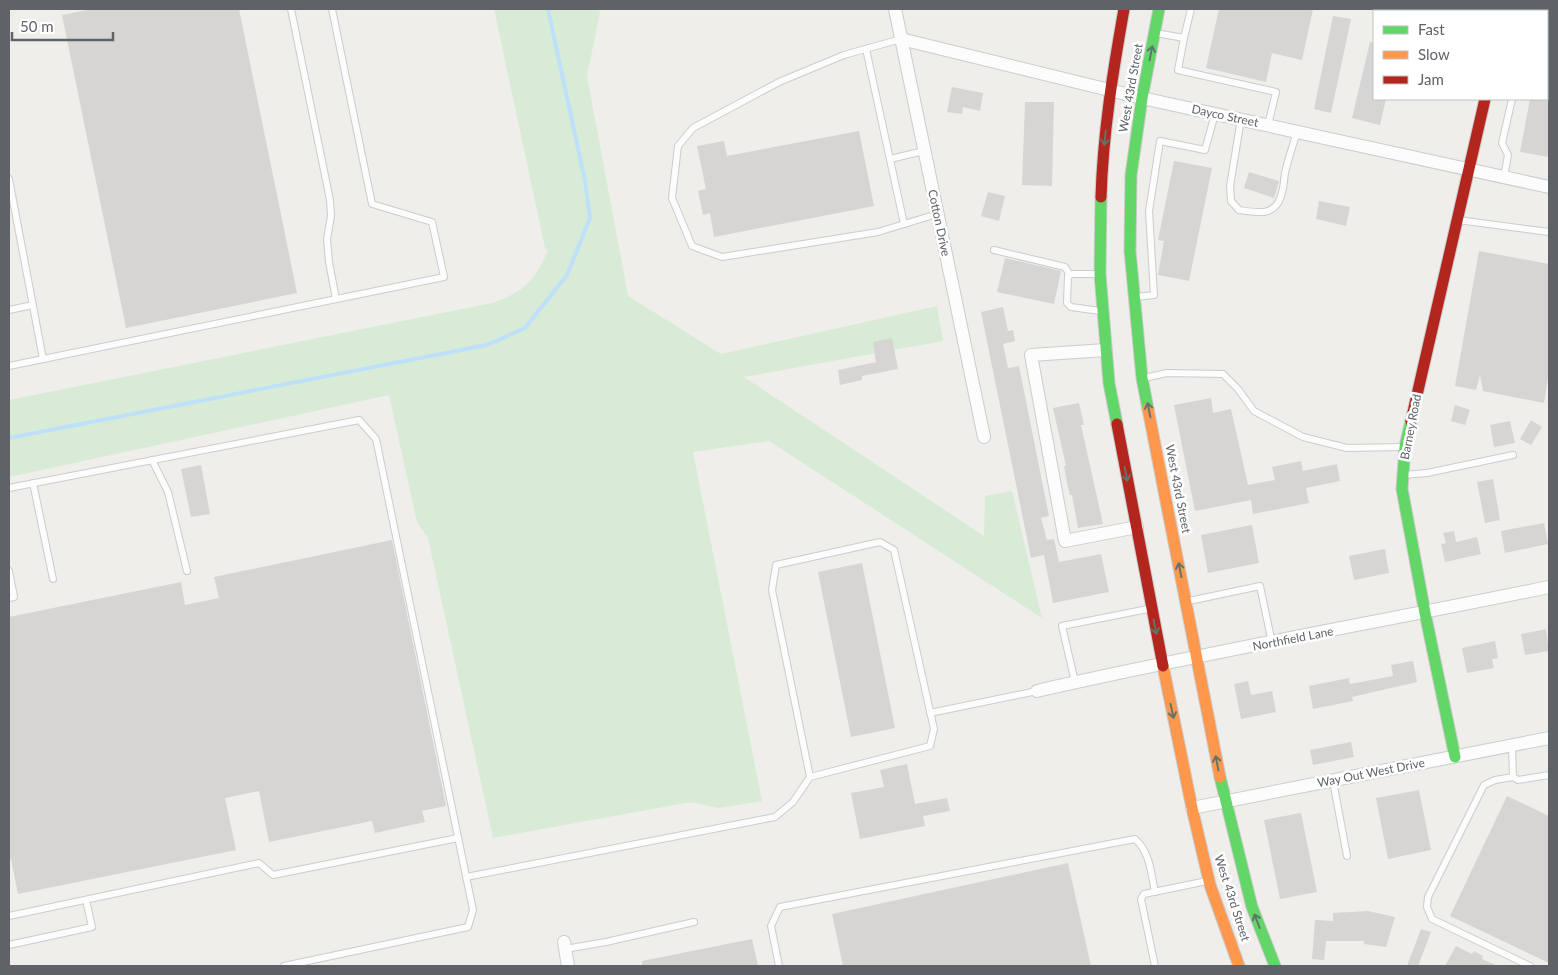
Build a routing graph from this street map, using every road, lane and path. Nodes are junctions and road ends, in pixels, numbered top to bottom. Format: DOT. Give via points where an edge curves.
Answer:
graph roads {
  1 [pos="291,9"];
  2 [pos="332,9"];
  3 [pos="894,9"];
  4 [pos="1124,9"];
  5 [pos="1160,9"];
  6 [pos="1191,9"];
  7 [pos="1155,33"];
  8 [pos="1184,38"];
  9 [pos="901,40"];
  10 [pos="866,49"];
  11 [pos="1110,90"];
  12 [pos="1142,98"];
  13 [pos="1486,100"];
  14 [pos="1512,100"];
  15 [pos="1216,114"];
  16 [pos="1241,119"];
  17 [pos="1268,125"];
  18 [pos="1296,132"];
  19 [pos="924,151"];
  20 [pos="890,159"];
  21 [pos="1469,170"];
  22 [pos="1504,177"];
  23 [pos="9,179"];
  24 [pos="1549,187"];
  25 [pos="937,214"];
  26 [pos="1457,220"];
  27 [pos="904,224"];
  28 [pos="1549,232"];
  29 [pos="994,250"];
  30 [pos="1100,274"];
  31 [pos="1070,275"];
  32 [pos="1134,297"];
  33 [pos="336,299"];
  34 [pos="33,305"];
  35 [pos="9,310"];
  36 [pos="1103,311"];
  37 [pos="1106,350"];
  38 [pos="43,359"];
  39 [pos="9,366"];
  40 [pos="1138,379"];
  41 [pos="984,437"];
  42 [pos="1405,447"];
  43 [pos="1513,455"];
  44 [pos="152,460"];
  45 [pos="1403,475"];
  46 [pos="34,483"];
  47 [pos="9,488"];
  48 [pos="1136,527"];
  49 [pos="9,571"];
  50 [pos="186,571"];
  51 [pos="54,579"];
  52 [pos="1549,587"];
  53 [pos="9,598"];
  54 [pos="1186,602"];
  55 [pos="1152,608"];
  56 [pos="1425,613"];
  57 [pos="1272,643"];
  58 [pos="1197,657"];
  59 [pos="1162,664"];
  60 [pos="1075,682"];
  61 [pos="1037,691"];
  62 [pos="930,713"];
  63 [pos="1549,738"];
  64 [pos="1512,745"];
  65 [pos="1455,757"];
  66 [pos="1549,775"];
  67 [pos="1513,776"];
  68 [pos="810,777"];
  69 [pos="1333,780"];
  70 [pos="1225,802"];
  71 [pos="1192,808"];
  72 [pos="458,838"];
  73 [pos="1347,856"];
  74 [pos="466,877"];
  75 [pos="1210,880"];
  76 [pos="1155,892"];
  77 [pos="86,900"];
  78 [pos="9,916"];
  79 [pos="694,922"];
  80 [pos="9,944"];
  81 [pos="564,945"];
  82 [pos="284,966"];
  83 [pos="568,966"];
  84 [pos="779,966"];
  85 [pos="1155,966"];
  86 [pos="1239,966"];
  87 [pos="1275,966"];
  88 [pos="1530,966"];
  1 -- 33 [label="lane" via="330,200 327,239"];
  2 -- 33 [label="lane" via="372,204 432,222 444,277"];
  3 -- 9 [label="street, Cotton Drive"];
  4 -- 11 [label="main road, West 43rd Street"];
  5 -- 7 [label="main road, West 43rd Street"];
  6 -- 8 [label="lane"];
  7 -- 8 [label="lane"];
  12 -- 7 [label="main road, West 43rd Street, one-way"];
  8 -- 17 [label="lane" via="1178,70 1276,92"];
  9 -- 10 [label="lane"];
  9 -- 11 [label="street, Dayco Street"];
  9 -- 19 [label="street, Cotton Drive"];
  10 -- 20 [label="lane"];
  10 -- 27 [label="lane" via="779,82 693,128 678,146 672,198 692,246 722,257 878,232"];
  11 -- 12 [label="street, Dayco Street"];
  11 -- 30 [label="main road, West 43rd Street, one-way" via="1102,164"];
  12 -- 15 [label="street, Dayco Street"];
  12 -- 32 [label="main road, West 43rd Street" via="1131,175 1130,251"];
  13 -- 21 [label="main road, Barney Road"];
  14 -- 22 [label="lane" via="1502,143 1508,155"];
  15 -- 16 [label="street, Dayco Street"];
  15 -- 32 [label="lane" via="1205,150 1160,142 1149,211 1154,296"];
  16 -- 17 [label="street, Dayco Street"];
  16 -- 18 [label="lane" via="1230,186 1232,201 1239,210 1261,213 1271,210 1279,202"];
  17 -- 18 [label="street, Dayco Street"];
  18 -- 21 [label="street, Dayco Street"];
  19 -- 20 [label="lane"];
  19 -- 25 [label="street, Cotton Drive"];
  20 -- 27 [label="lane"];
  21 -- 22 [label="street, Dayco Street"];
  21 -- 26 [label="main road, Barney Road"];
  22 -- 24 [label="street, Dayco Street"];
  23 -- 34 [label="lane"];
  25 -- 27 [label="lane"];
  25 -- 41 [label="street, Cotton Drive"];
  26 -- 28 [label="lane"];
  26 -- 42 [label="main road, Barney Road"];
  29 -- 31 [label="lane" via="1065,268"];
  30 -- 31 [label="lane"];
  30 -- 36 [label="main road, West 43rd Street"];
  31 -- 36 [label="lane" via="1067,302 1071,306"];
  32 -- 40 [label="main road, West 43rd Street"];
  33 -- 38 [label="lane"];
  34 -- 35 [label="lane"];
  34 -- 38 [label="lane"];
  36 -- 37 [label="main road, West 43rd Street"];
  37 -- 48 [label="main road, West 43rd Street, one-way"];
  37 -- 48 [label="street" via="1031,355 1065,541"];
  38 -- 39 [label="lane"];
  40 -- 42 [label="lane" via="1167,373 1223,374 1254,411 1303,436 1347,448"];
  54 -- 40 [label="main road, West 43rd Street, one-way"];
  42 -- 45 [label="main road, Barney Road"];
  43 -- 45 [label="lane"];
  44 -- 46 [label="lane"];
  44 -- 50 [label="lane" via="168,492"];
  44 -- 72 [label="lane" via="359,420 376,439"];
  45 -- 56 [label="main road, Barney Road" via="1402,489"];
  46 -- 47 [label="lane"];
  46 -- 51 [label="lane"];
  48 -- 55 [label="main road, West 43rd Street"];
  49 -- 53 [label="lane" via="14,597"];
  52 -- 56 [label="street, Northfield Lane"];
  54 -- 57 [label="lane" via="1260,586"];
  54 -- 58 [label="main road, West 43rd Street"];
  55 -- 59 [label="main road, West 43rd Street, one-way"];
  55 -- 60 [label="lane" via="1062,626"];
  56 -- 57 [label="street, Northfield Lane"];
  56 -- 65 [label="main road, Barney Road"];
  57 -- 58 [label="street, Northfield Lane"];
  58 -- 59 [label="street, Northfield Lane"];
  70 -- 58 [label="main road, West 43rd Street, one-way"];
  59 -- 60 [label="street, Northfield Lane"];
  59 -- 71 [label="main road, West 43rd Street, one-way"];
  60 -- 61 [label="street, Northfield Lane"];
  61 -- 62 [label="lane"];
  62 -- 68 [label="lane" via="934,729 930,746"];
  62 -- 68 [label="lane" via="894,550 880,542 776,565 772,590"];
  63 -- 64 [label="street, Way Out West Drive"];
  64 -- 65 [label="street, Way Out West Drive"];
  64 -- 67 [label="lane"];
  65 -- 69 [label="street, Way Out West Drive"];
  66 -- 67 [label="lane" via="1518,780"];
  67 -- 88 [label="lane" via="1484,785 1428,897 1427,907 1432,919"];
  68 -- 74 [label="lane" via="793,802 775,817"];
  69 -- 70 [label="street, Way Out West Drive"];
  69 -- 73 [label="lane"];
  70 -- 71 [label="street, Way Out West Drive"];
  87 -- 70 [label="main road, West 43rd Street, one-way" via="1252,907"];
  71 -- 75 [label="main road, West 43rd Street"];
  72 -- 74 [label="lane"];
  72 -- 77 [label="lane" via="273,875 259,863"];
  74 -- 82 [label="lane" via="473,910 468,927"];
  75 -- 76 [label="lane"];
  75 -- 86 [label="main road, West 43rd Street"];
  76 -- 84 [label="lane" via="1147,856 1135,839 780,907 771,926"];
  76 -- 85 [label="lane" via="1144,894 1141,899"];
  77 -- 78 [label="lane"];
  77 -- 80 [label="lane" via="92,927"];
  79 -- 81 [label="lane" via="606,942"];
  81 -- 83 [label="street"];
}
